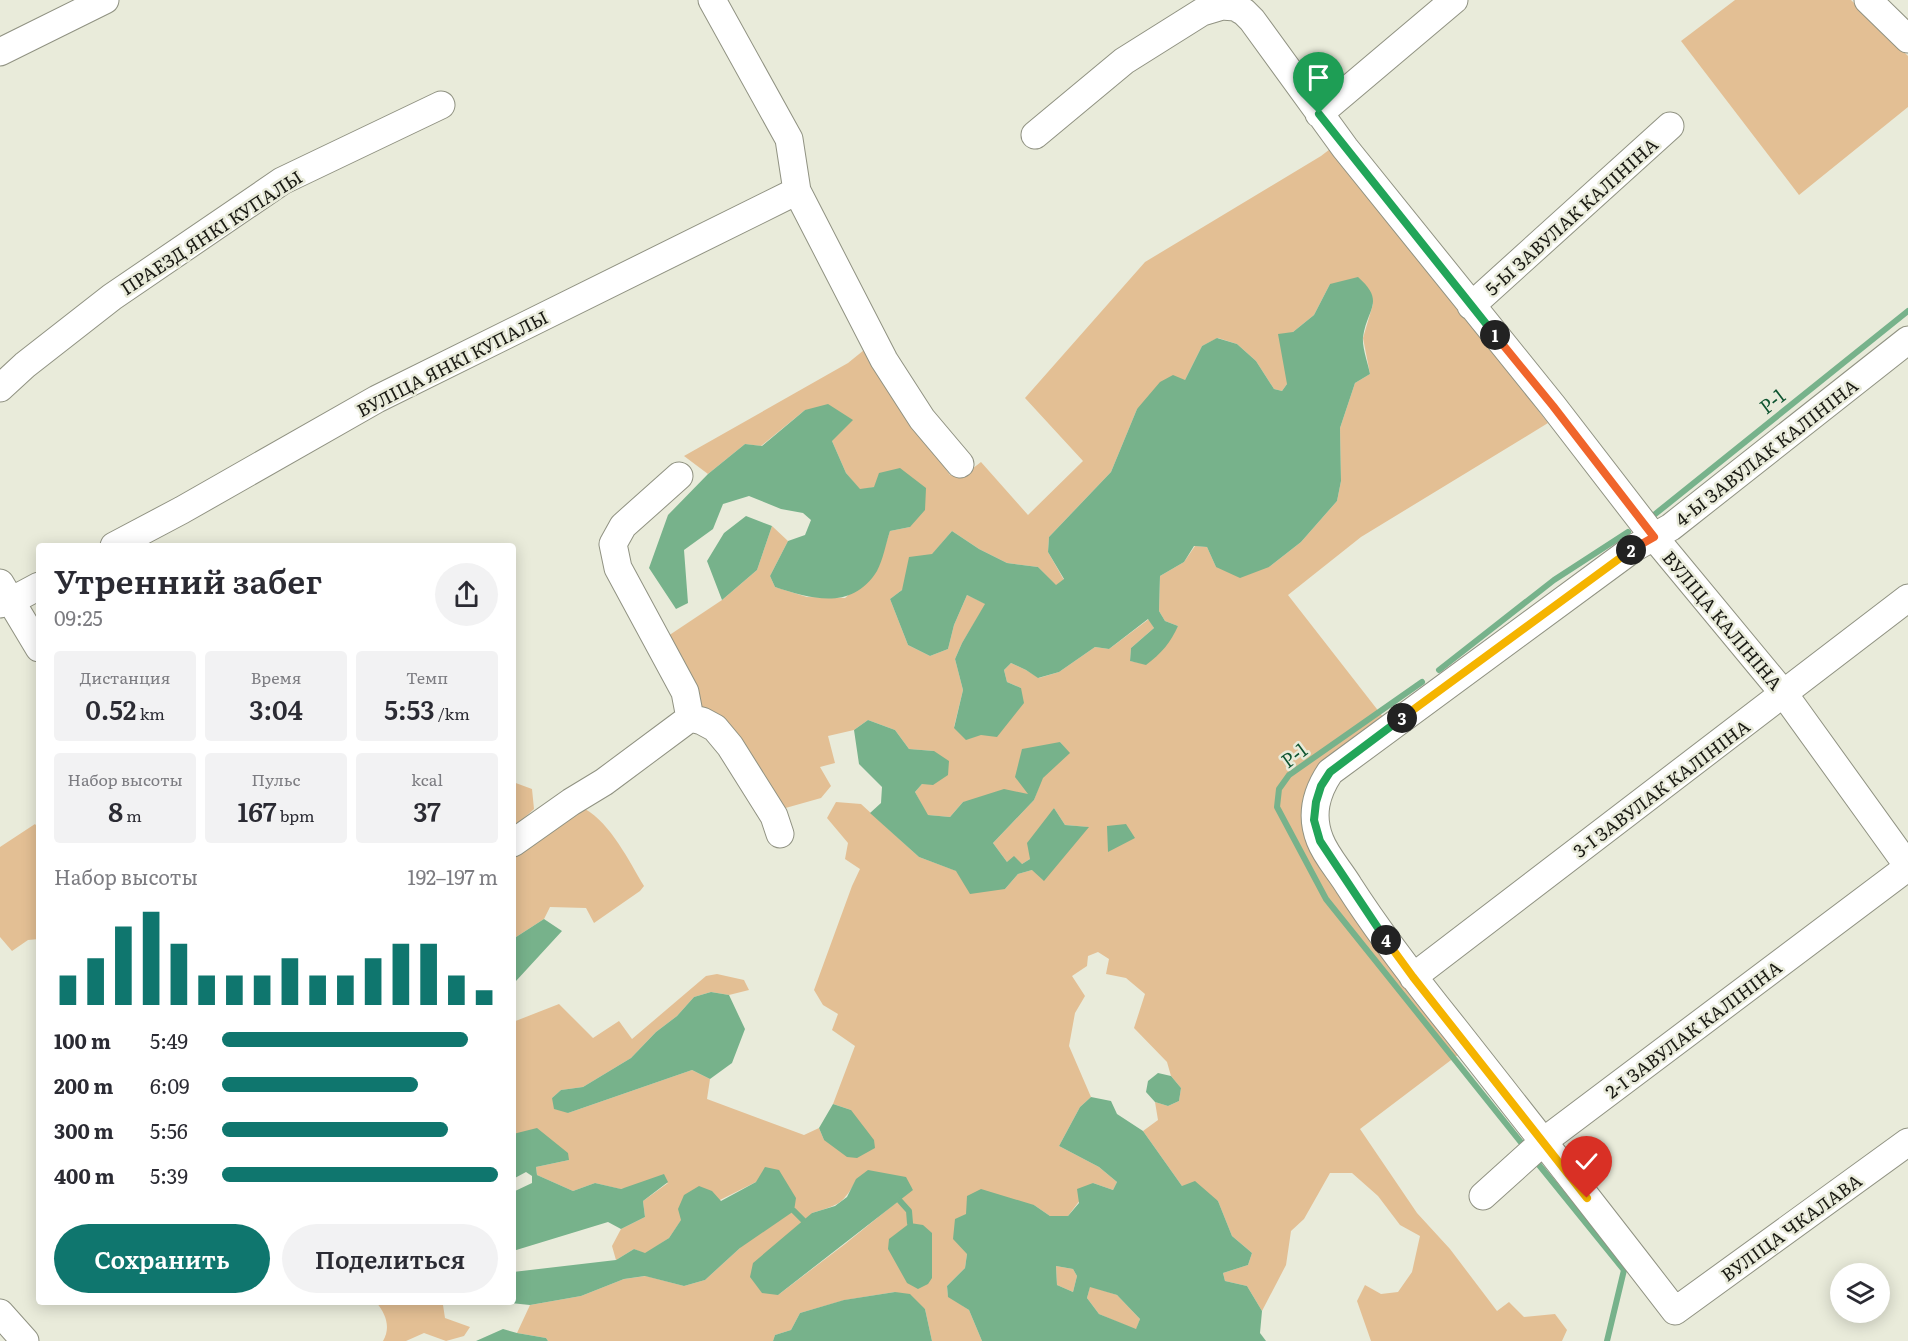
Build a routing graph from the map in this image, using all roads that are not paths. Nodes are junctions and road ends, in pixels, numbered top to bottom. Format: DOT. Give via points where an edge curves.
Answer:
graph roads {
  1 [pos="105,0"];
  2 [pos="712,0"];
  3 [pos="1454,0"];
  4 [pos="1868,0"];
  5 [pos="1908,39"];
  6 [pos="0,52"];
  7 [pos="441,105"];
  8 [pos="1319,114"];
  9 [pos="1670,126"];
  10 [pos="1035,135"];
  11 [pos="797,191"];
  12 [pos="1472,306"];
  13 [pos="1908,340"];
  14 [pos="0,388"];
  15 [pos="960,464"];
  16 [pos="679,476"];
  17 [pos="1654,537"];
  18 [pos="120,543"];
  19 [pos="36,587"];
  20 [pos="4,596"];
  21 [pos="1908,598"];
  22 [pos="36,644"];
  23 [pos="1784,694"];
  24 [pos="690,718"];
  25 [pos="780,834"];
  26 [pos="516,841"];
  27 [pos="1908,866"];
  28 [pos="1413,977"];
  29 [pos="1544,1142"];
  30 [pos="1908,1142"];
  31 [pos="1483,1196"];
  32 [pos="0,1313"];
  33 [pos="25,1341"];
  1 -- 6 [label="street"];
  2 -- 11 [label="street" via="789,139"];
  3 -- 8 [label="street"];
  4 -- 5 [label="street"];
  7 -- 14 [label="street, ПРАЕЗД ЯНКІ КУПАЛЫ" via="282,181 112,297"];
  8 -- 10 [label="street, ВУЛІЦА КАЛІНІНА" via="1252,20 1234,7 1221,6 1202,12 1124,61"];
  8 -- 12 [label="street, ВУЛІЦА КАЛІНІНА"];
  9 -- 12 [label="street, 5-Ы ЗАВУЛАК КАЛІНІНА"];
  11 -- 15 [label="street" via="884,360 922,419"];
  11 -- 18 [label="street, ВУЛІЦА ЯНКІ КУПАЛЫ" via="378,399"];
  12 -- 17 [label="street, ВУЛІЦА КАЛІНІНА"];
  13 -- 17 [label="street, 4-Ы ЗАВУЛАК КАЛІНІНА"];
  16 -- 24 [label="street" via="623,525 613,544 618,568 685,692"];
  17 -- 23 [label="street, ВУЛІЦА КАЛІНІНА"];
  17 -- 28 [label="street, 4-Ы ЗАВУЛАК КАЛІНІНА" via="1330,772 1321,786 1314,820 1320,841"];
  19 -- 20 [label="street"];
  20 -- 22 [label="street"];
  21 -- 23 [label="street, 3-І ЗАВУЛАК КАЛІНІНА"];
  23 -- 27 [label="street, ВУЛІЦА КАЛІНІНА"];
  23 -- 28 [label="street, 3-І ЗАВУЛАК КАЛІНІНА"];
  24 -- 25 [label="street" via="715,728 730,746 774,816"];
  24 -- 26 [label="street"];
  27 -- 29 [label="street, 2-І ЗАВУЛАК КАЛІНІНА"];
  28 -- 29 [label="street"];
  29 -- 30 [label="street, ВУЛІЦА ЧКАЛАВА" via="1675,1311"];
  29 -- 31 [label="street, 2-І ЗАВУЛАК КАЛІНІНА"];
  32 -- 33 [label="street"];
}
